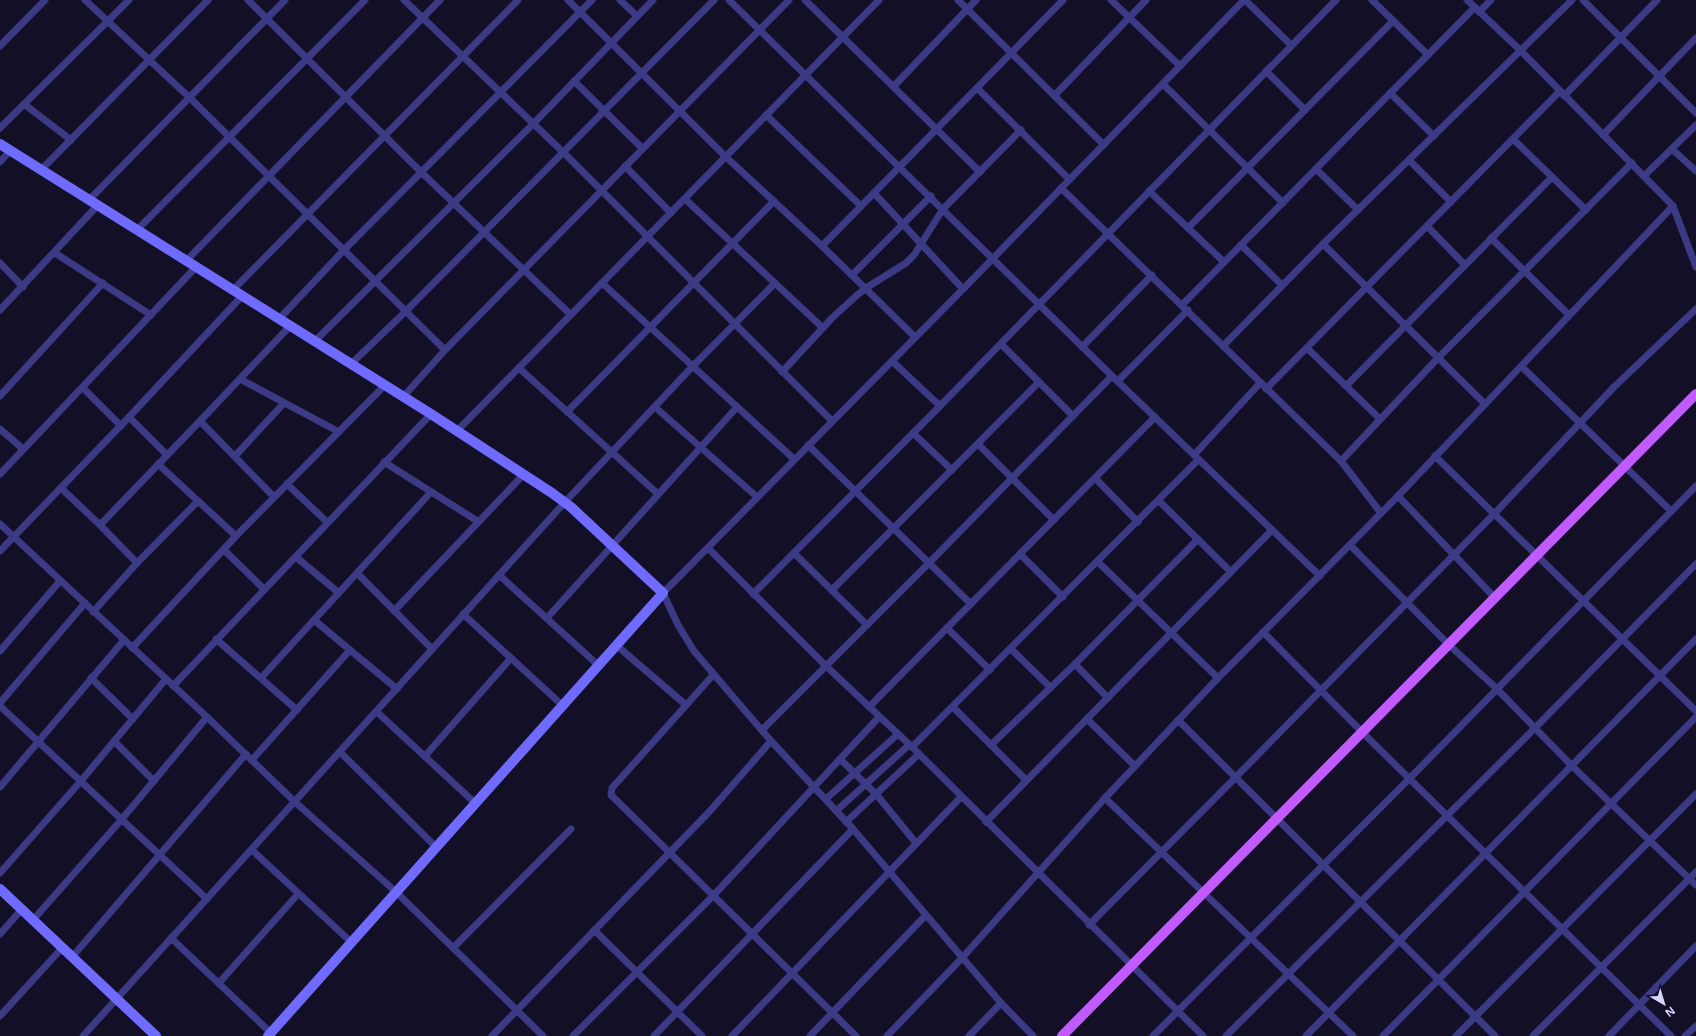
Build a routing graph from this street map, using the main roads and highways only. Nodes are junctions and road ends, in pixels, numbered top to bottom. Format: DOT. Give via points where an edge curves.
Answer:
graph roads {
  1 [pos="1696,394"];
  2 [pos="1062,1036"];
  1 -- 2 [label="main road"];
}
